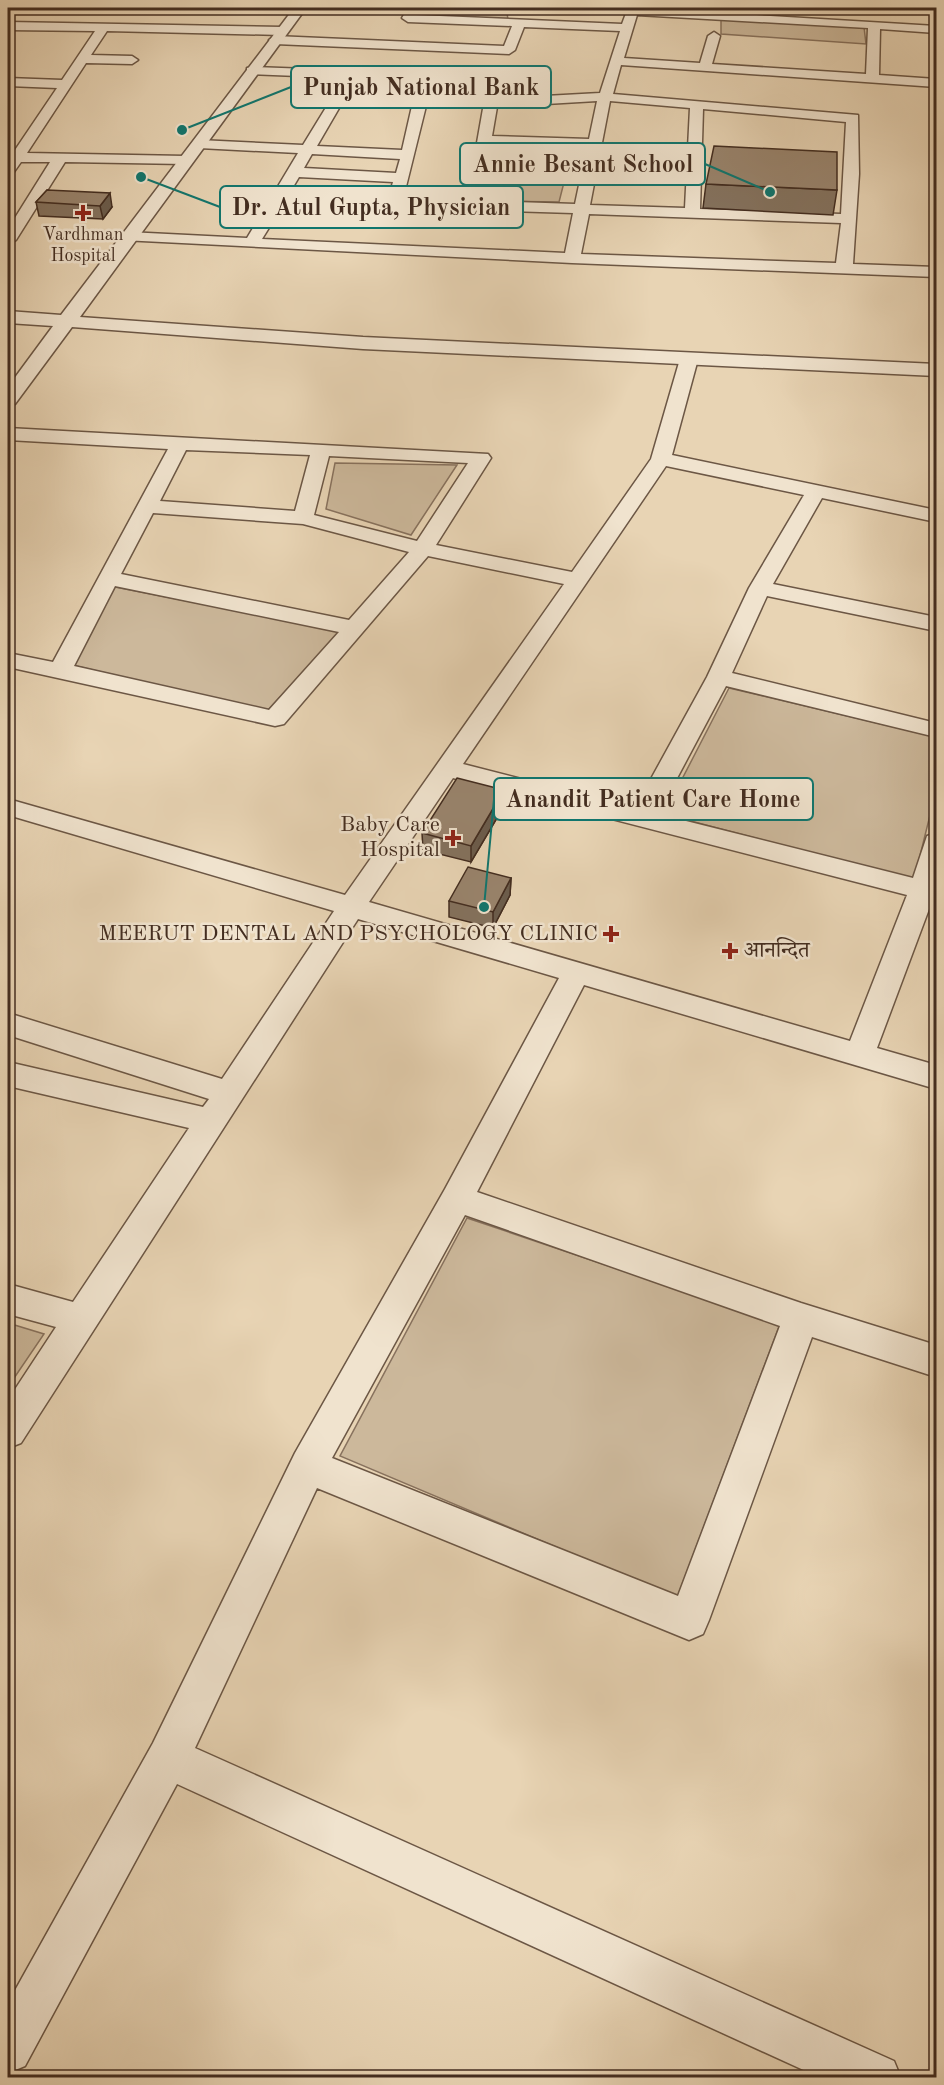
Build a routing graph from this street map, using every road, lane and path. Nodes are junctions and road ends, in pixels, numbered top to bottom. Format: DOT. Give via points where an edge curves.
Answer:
graph roads {
  1 [pos="300,8"];
  2 [pos="415,8"];
  3 [pos="633,9"];
  4 [pos="64,14"];
  5 [pos="716,16"];
  6 [pos="516,23"];
  7 [pos="8,26"];
  8 [pos="874,26"];
  9 [pos="53,27"];
  10 [pos="103,28"];
  11 [pos="627,28"];
  12 [pos="936,29"];
  13 [pos="279,35"];
  14 [pos="84,59"];
  15 [pos="132,60"];
  16 [pos="616,61"];
  17 [pos="504,65"];
  18 [pos="705,67"];
  19 [pos="252,71"];
  20 [pos="351,75"];
  21 [pos="873,78"];
  22 [pos="8,82"];
  23 [pos="936,83"];
  24 [pos="67,84"];
  25 [pos="604,97"];
  26 [pos="337,99"];
  27 [pos="491,103"];
  28 [pos="697,104"];
  29 [pos="485,140"];
  30 [pos="595,143"];
  31 [pos="199,144"];
  32 [pos="305,150"];
  33 [pos="408,155"];
  34 [pos="13,157"];
  35 [pos="60,158"];
  36 [pos="185,160"];
  37 [pos="8,172"];
  38 [pos="294,172"];
  39 [pos="402,178"];
  40 [pos="582,208"];
  41 [pos="270,213"];
  42 [pos="692,213"];
  43 [pos="849,219"];
  44 [pos="128,237"];
  45 [pos="8,240"];
  46 [pos="252,243"];
  47 [pos="572,258"];
  48 [pos="844,268"];
  49 [pos="936,272"];
  50 [pos="8,317"];
  51 [pos="65,321"];
  52 [pos="689,359"];
  53 [pos="936,370"];
  54 [pos="8,400"];
  55 [pos="8,434"];
  56 [pos="180,444"];
  57 [pos="321,450"];
  58 [pos="661,459"];
  59 [pos="816,491"];
  60 [pos="146,506"];
  61 [pos="936,516"];
  62 [pos="303,518"];
  63 [pos="423,549"];
  64 [pos="108,578"];
  65 [pos="578,580"];
  66 [pos="760,588"];
  67 [pos="936,624"];
  68 [pos="355,628"];
  69 [pos="8,660"];
  70 [pos="60,670"];
  71 [pos="719,677"];
  72 [pos="936,730"];
  73 [pos="448,769"];
  74 [pos="8,807"];
  75 [pos="643,818"];
  76 [pos="936,842"];
  77 [pos="930,891"];
  78 [pos="351,907"];
  79 [pos="577,972"];
  80 [pos="8,1024"];
  81 [pos="860,1054"];
  82 [pos="8,1074"];
  83 [pos="936,1077"];
  84 [pos="229,1094"];
  85 [pos="211,1121"];
  86 [pos="457,1199"];
  87 [pos="8,1299"];
  88 [pos="801,1318"];
  89 [pos="81,1319"];
  90 [pos="936,1362"];
  91 [pos="8,1431"];
  92 [pos="308,1466"];
  93 [pos="168,1758"];
  94 [pos="8,2049"];
  95 [pos="877,2078"];
  1 -- 13 [label="street"];
  2 -- 6 [label="street" via="408,18"];
  3 -- 5 [label="street"];
  3 -- 11 [label="street"];
  4 -- 9 [label="street"];
  5 -- 8 [label="street"];
  5 -- 18 [label="street" via="720,36"];
  6 -- 11 [label="street"];
  6 -- 17 [label="street"];
  7 -- 9 [label="street"];
  8 -- 12 [label="street"];
  8 -- 21 [label="street" via="867,46"];
  9 -- 10 [label="street"];
  10 -- 13 [label="street" via="139,23"];
  10 -- 14 [label="street"];
  11 -- 16 [label="street"];
  13 -- 17 [label="street"];
  13 -- 19 [label="street"];
  14 -- 15 [label="street"];
  14 -- 24 [label="street"];
  16 -- 18 [label="street"];
  16 -- 25 [label="street"];
  17 -- 20 [label="street"];
  17 -- 27 [label="street"];
  18 -- 21 [label="street"];
  19 -- 20 [label="street"];
  19 -- 31 [label="street"];
  20 -- 26 [label="street"];
  21 -- 23 [label="street"];
  22 -- 24 [label="street"];
  24 -- 34 [label="street"];
  25 -- 27 [label="street"];
  25 -- 28 [label="street"];
  25 -- 30 [label="street"];
  26 -- 32 [label="street"];
  26 -- 33 [label="street" via="420,102"];
  27 -- 29 [label="street"];
  28 -- 42 [label="street"];
  28 -- 43 [label="street" via="853,118"];
  29 -- 30 [label="street"];
  29 -- 40 [label="street" via="474,206"];
  30 -- 40 [label="street"];
  31 -- 32 [label="street"];
  31 -- 36 [label="street"];
  32 -- 33 [label="street"];
  32 -- 38 [label="street"];
  33 -- 39 [label="street"];
  34 -- 35 [label="street"];
  34 -- 37 [label="street"];
  35 -- 36 [label="street"];
  35 -- 45 [label="street"];
  36 -- 44 [label="street"];
  38 -- 39 [label="street"];
  38 -- 41 [label="street"];
  39 -- 41 [label="street" via="390,219"];
  40 -- 42 [label="street"];
  40 -- 47 [label="street"];
  41 -- 46 [label="street"];
  42 -- 43 [label="street"];
  43 -- 48 [label="street"];
  44 -- 46 [label="street"];
  44 -- 51 [label="street"];
  46 -- 47 [label="street"];
  47 -- 48 [label="street"];
  48 -- 49 [label="street"];
  50 -- 51 [label="street"];
  51 -- 52 [label="street" via="363,343"];
  51 -- 54 [label="street"];
  52 -- 53 [label="street"];
  52 -- 58 [label="street"];
  55 -- 56 [label="street"];
  56 -- 57 [label="street"];
  56 -- 60 [label="street"];
  57 -- 62 [label="street"];
  57 -- 63 [label="street" via="481,458"];
  58 -- 59 [label="street"];
  58 -- 65 [label="street"];
  59 -- 61 [label="street"];
  59 -- 66 [label="street"];
  60 -- 62 [label="street"];
  60 -- 64 [label="street"];
  62 -- 63 [label="street"];
  63 -- 65 [label="street"];
  63 -- 68 [label="street"];
  64 -- 68 [label="street"];
  64 -- 70 [label="street"];
  65 -- 73 [label="street"];
  66 -- 67 [label="street"];
  66 -- 71 [label="street"];
  68 -- 70 [label="street" via="275,719"];
  69 -- 70 [label="street"];
  71 -- 72 [label="street"];
  71 -- 75 [label="street"];
  73 -- 75 [label="street"];
  73 -- 78 [label="street"];
  74 -- 78 [label="street"];
  75 -- 77 [label="street"];
  76 -- 77 [label="street"];
  77 -- 81 [label="street"];
  78 -- 79 [label="street"];
  78 -- 84 [label="street"];
  79 -- 81 [label="street"];
  79 -- 86 [label="street"];
  80 -- 84 [label="street"];
  81 -- 83 [label="street"];
  82 -- 85 [label="street"];
  84 -- 85 [label="street"];
  85 -- 89 [label="street"];
  86 -- 88 [label="street"];
  86 -- 92 [label="street"];
  87 -- 89 [label="street"];
  88 -- 90 [label="street"];
  88 -- 92 [label="street" via="688,1620"];
  89 -- 91 [label="street"];
  92 -- 93 [label="street"];
  93 -- 94 [label="street"];
  93 -- 95 [label="street"];
}
